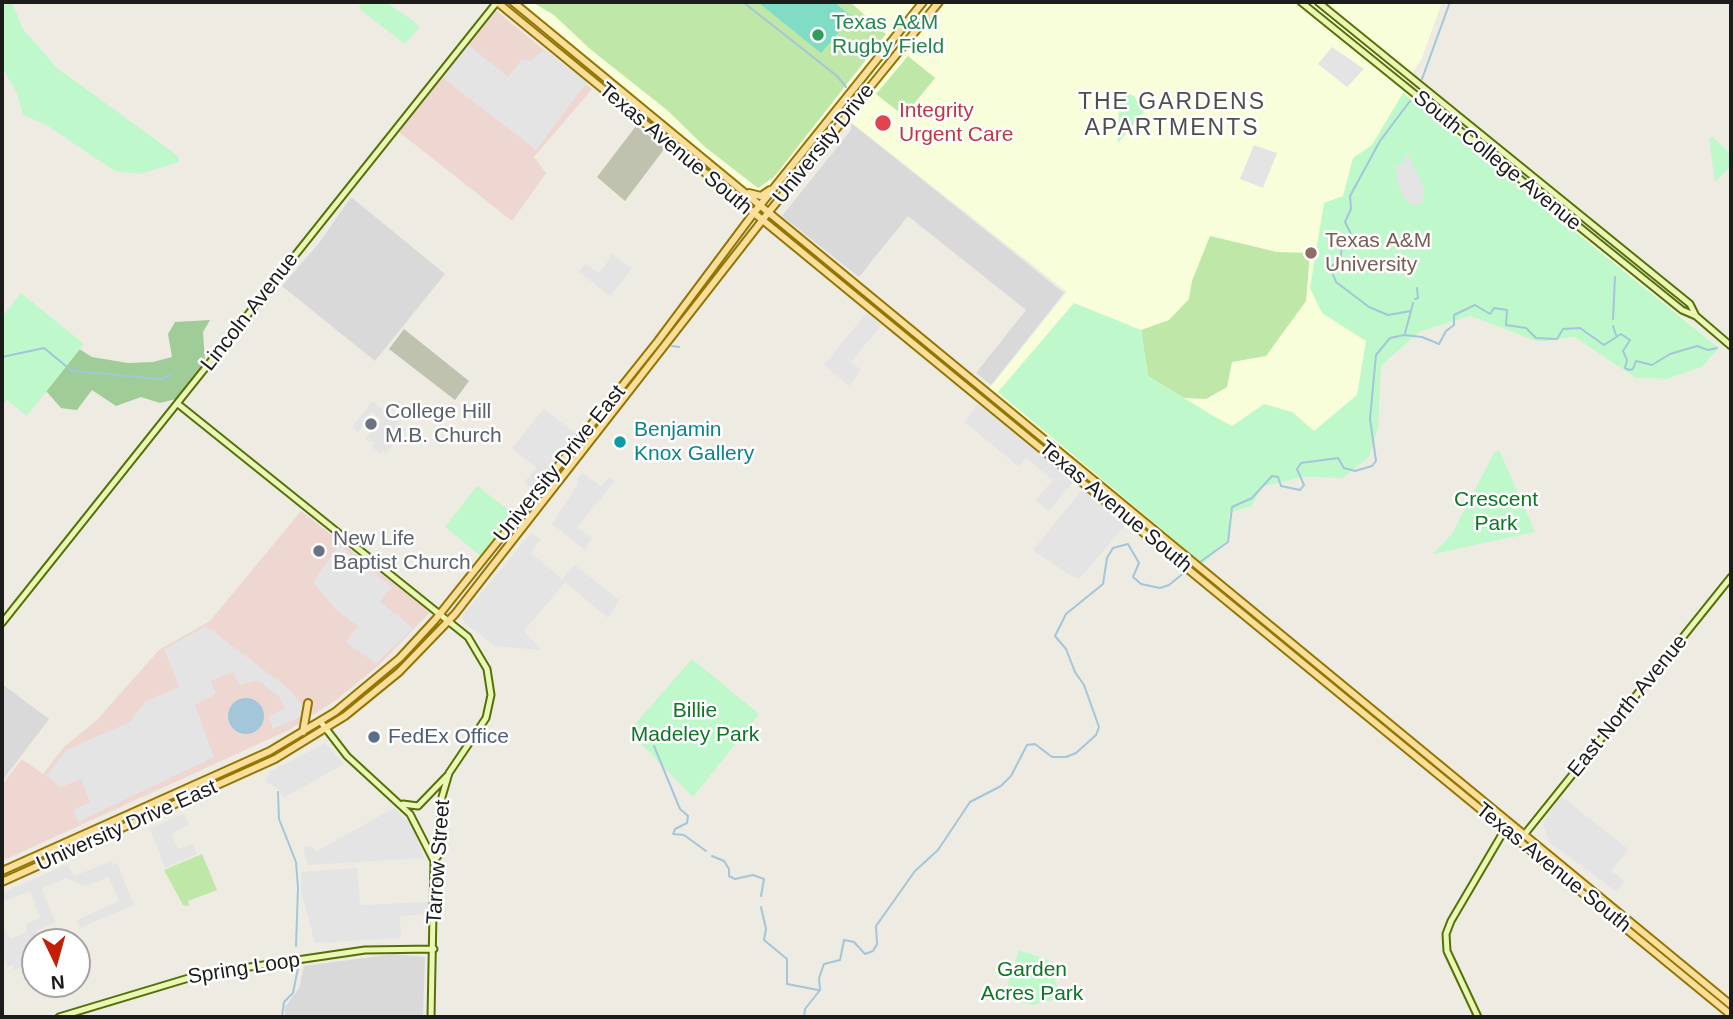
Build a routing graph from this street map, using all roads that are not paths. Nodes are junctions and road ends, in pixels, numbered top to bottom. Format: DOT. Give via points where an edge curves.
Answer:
graph roads {
  1 [pos="497,2"];
  2 [pos="513,2"];
  3 [pos="923,2"];
  4 [pos="939,2"];
  5 [pos="1301,2"];
  6 [pos="1318,2"];
  7 [pos="1370,44"];
  8 [pos="1363,52"];
  9 [pos="599,72"];
  10 [pos="592,80"];
  11 [pos="1538,180"];
  12 [pos="777,184"];
  13 [pos="740,188"];
  14 [pos="1532,188"];
  15 [pos="760,206"];
  16 [pos="768,213"];
  17 [pos="753,214"];
  18 [pos="762,221"];
  19 [pos="1696,316"];
  20 [pos="1731,346"];
  21 [pos="949,371"];
  22 [pos="989,394"];
  23 [pos="178,404"];
  24 [pos="573,448"];
  25 [pos="568,469"];
  26 [pos="550,475"];
  27 [pos="543,500"];
  28 [pos="506,532"];
  29 [pos="501,553"];
  30 [pos="1193,572"];
  31 [pos="1731,577"];
  32 [pos="1237,598"];
  33 [pos="1240,611"];
  34 [pos="440,614"];
  35 [pos="449,621"];
  36 [pos="2,623"];
  37 [pos="1285,638"];
  38 [pos="308,703"];
  39 [pos="1358,708"];
  40 [pos="320,721"];
  41 [pos="326,730"];
  42 [pos="1398,731"];
  43 [pos="303,732"];
  44 [pos="222,773"];
  45 [pos="449,773"];
  46 [pos="215,786"];
  47 [pos="401,803"];
  48 [pos="1508,831"];
  49 [pos="1524,835"];
  50 [pos="425,839"];
  51 [pos="439,844"];
  52 [pos="435,861"];
  53 [pos="21,862"];
  54 [pos="2,871"];
  55 [pos="26,871"];
  56 [pos="2,882"];
  57 [pos="1616,920"];
  58 [pos="1661,948"];
  59 [pos="434,949"];
  60 [pos="1731,1006"];
  61 [pos="1731,1015"];
  62 [pos="60,1017"];
  63 [pos="431,1017"];
  64 [pos="1478,1017"];
  1 -- 10 [label="main road, Texas Avenue South"];
  1 -- 23 [label="street, Lincoln Avenue"];
  2 -- 9 [label="main road, Texas Avenue South"];
  3 -- 12 [label="main road, University Drive"];
  4 -- 16 [label="main road, University Drive"];
  5 -- 8 [label="street, South College Avenue"];
  6 -- 7 [label="street, South College Avenue"];
  7 -- 8 [label="street"];
  7 -- 11 [label="street, South College Avenue"];
  8 -- 14 [label="street, South College Avenue"];
  9 -- 10 [label="main road"];
  9 -- 13 [label="main road, Texas Avenue South"];
  10 -- 17 [label="main road, Texas Avenue South"];
  11 -- 14 [label="street"];
  11 -- 19 [label="street, South College Avenue" via="1690,304"];
  12 -- 13 [label="main road" via="761,195"];
  12 -- 15 [label="main road, University Drive"];
  13 -- 15 [label="main road, Texas Avenue South"];
  14 -- 19 [label="street, South College Avenue" via="1682,310"];
  15 -- 16 [label="main road, Texas Avenue South"];
  15 -- 17 [label="main road, University Drive East"];
  16 -- 18 [label="main road, University Drive"];
  16 -- 22 [label="main road, Texas Avenue South"];
  17 -- 18 [label="main road, Texas Avenue South"];
  17 -- 24 [label="main road, University Drive East"];
  18 -- 21 [label="main road, Texas Avenue South"];
  18 -- 25 [label="main road, University Drive East"];
  19 -- 20 [label="street, South College Avenue"];
  21 -- 22 [label="main road"];
  21 -- 30 [label="main road, Texas Avenue South"];
  22 -- 32 [label="main road, Texas Avenue South"];
  23 -- 34 [label="street, Tarrow Street"];
  23 -- 36 [label="street, Lincoln Avenue"];
  24 -- 25 [label="main road"];
  24 -- 26 [label="main road, University Drive East"];
  25 -- 27 [label="main road, University Drive East"];
  26 -- 27 [label="main road" via="553,481"];
  26 -- 28 [label="main road, University Drive East"];
  27 -- 29 [label="main road, University Drive East"];
  28 -- 29 [label="main road"];
  28 -- 34 [label="main road, University Drive East"];
  29 -- 35 [label="main road, University Drive East"];
  30 -- 32 [label="main road"];
  30 -- 33 [label="main road, Texas Avenue South"];
  31 -- 49 [label="street, East North Avenue"];
  32 -- 37 [label="main road, Texas Avenue South"];
  33 -- 37 [label="main road"];
  33 -- 39 [label="main road, Texas Avenue South"];
  34 -- 35 [label="street, Tarrow Street"];
  34 -- 40 [label="main road, University Drive East" via="378,678"];
  35 -- 41 [label="main road, University Drive East" via="380,689"];
  35 -- 45 [label="street, Tarrow Street" via="482,656 491,695 483,726"];
  37 -- 42 [label="main road, Texas Avenue South"];
  38 -- 43 [label="main road"];
  39 -- 42 [label="main road" via="1363,706"];
  39 -- 48 [label="main road, Texas Avenue South"];
  40 -- 41 [label="street"];
  40 -- 43 [label="main road, University Drive East"];
  41 -- 46 [label="main road, University Drive East"];
  41 -- 47 [label="street" via="347,756"];
  42 -- 49 [label="main road, Texas Avenue South"];
  43 -- 44 [label="main road, University Drive East"];
  44 -- 46 [label="main road"];
  44 -- 53 [label="main road, University Drive East"];
  45 -- 47 [label="street" via="418,806"];
  45 -- 51 [label="street, Tarrow Street" via="440,806"];
  46 -- 55 [label="main road, University Drive East"];
  47 -- 50 [label="street"];
  48 -- 49 [label="street"];
  48 -- 57 [label="main road, Texas Avenue South"];
  48 -- 64 [label="street" via="1446,934 1450,960"];
  49 -- 58 [label="main road, Texas Avenue South"];
  50 -- 51 [label="street" via="431,845"];
  50 -- 52 [label="street"];
  51 -- 52 [label="street, Tarrow Street"];
  52 -- 59 [label="street, Tarrow Street"];
  53 -- 54 [label="main road, University Drive East"];
  53 -- 55 [label="main road"];
  55 -- 56 [label="main road, University Drive East"];
  57 -- 58 [label="main road"];
  57 -- 61 [label="main road, Texas Avenue South"];
  58 -- 60 [label="main road, Texas Avenue South"];
  59 -- 62 [label="street, Spring Loop" via="365,950 195,975"];
  59 -- 63 [label="street, Tarrow Street"];
}
